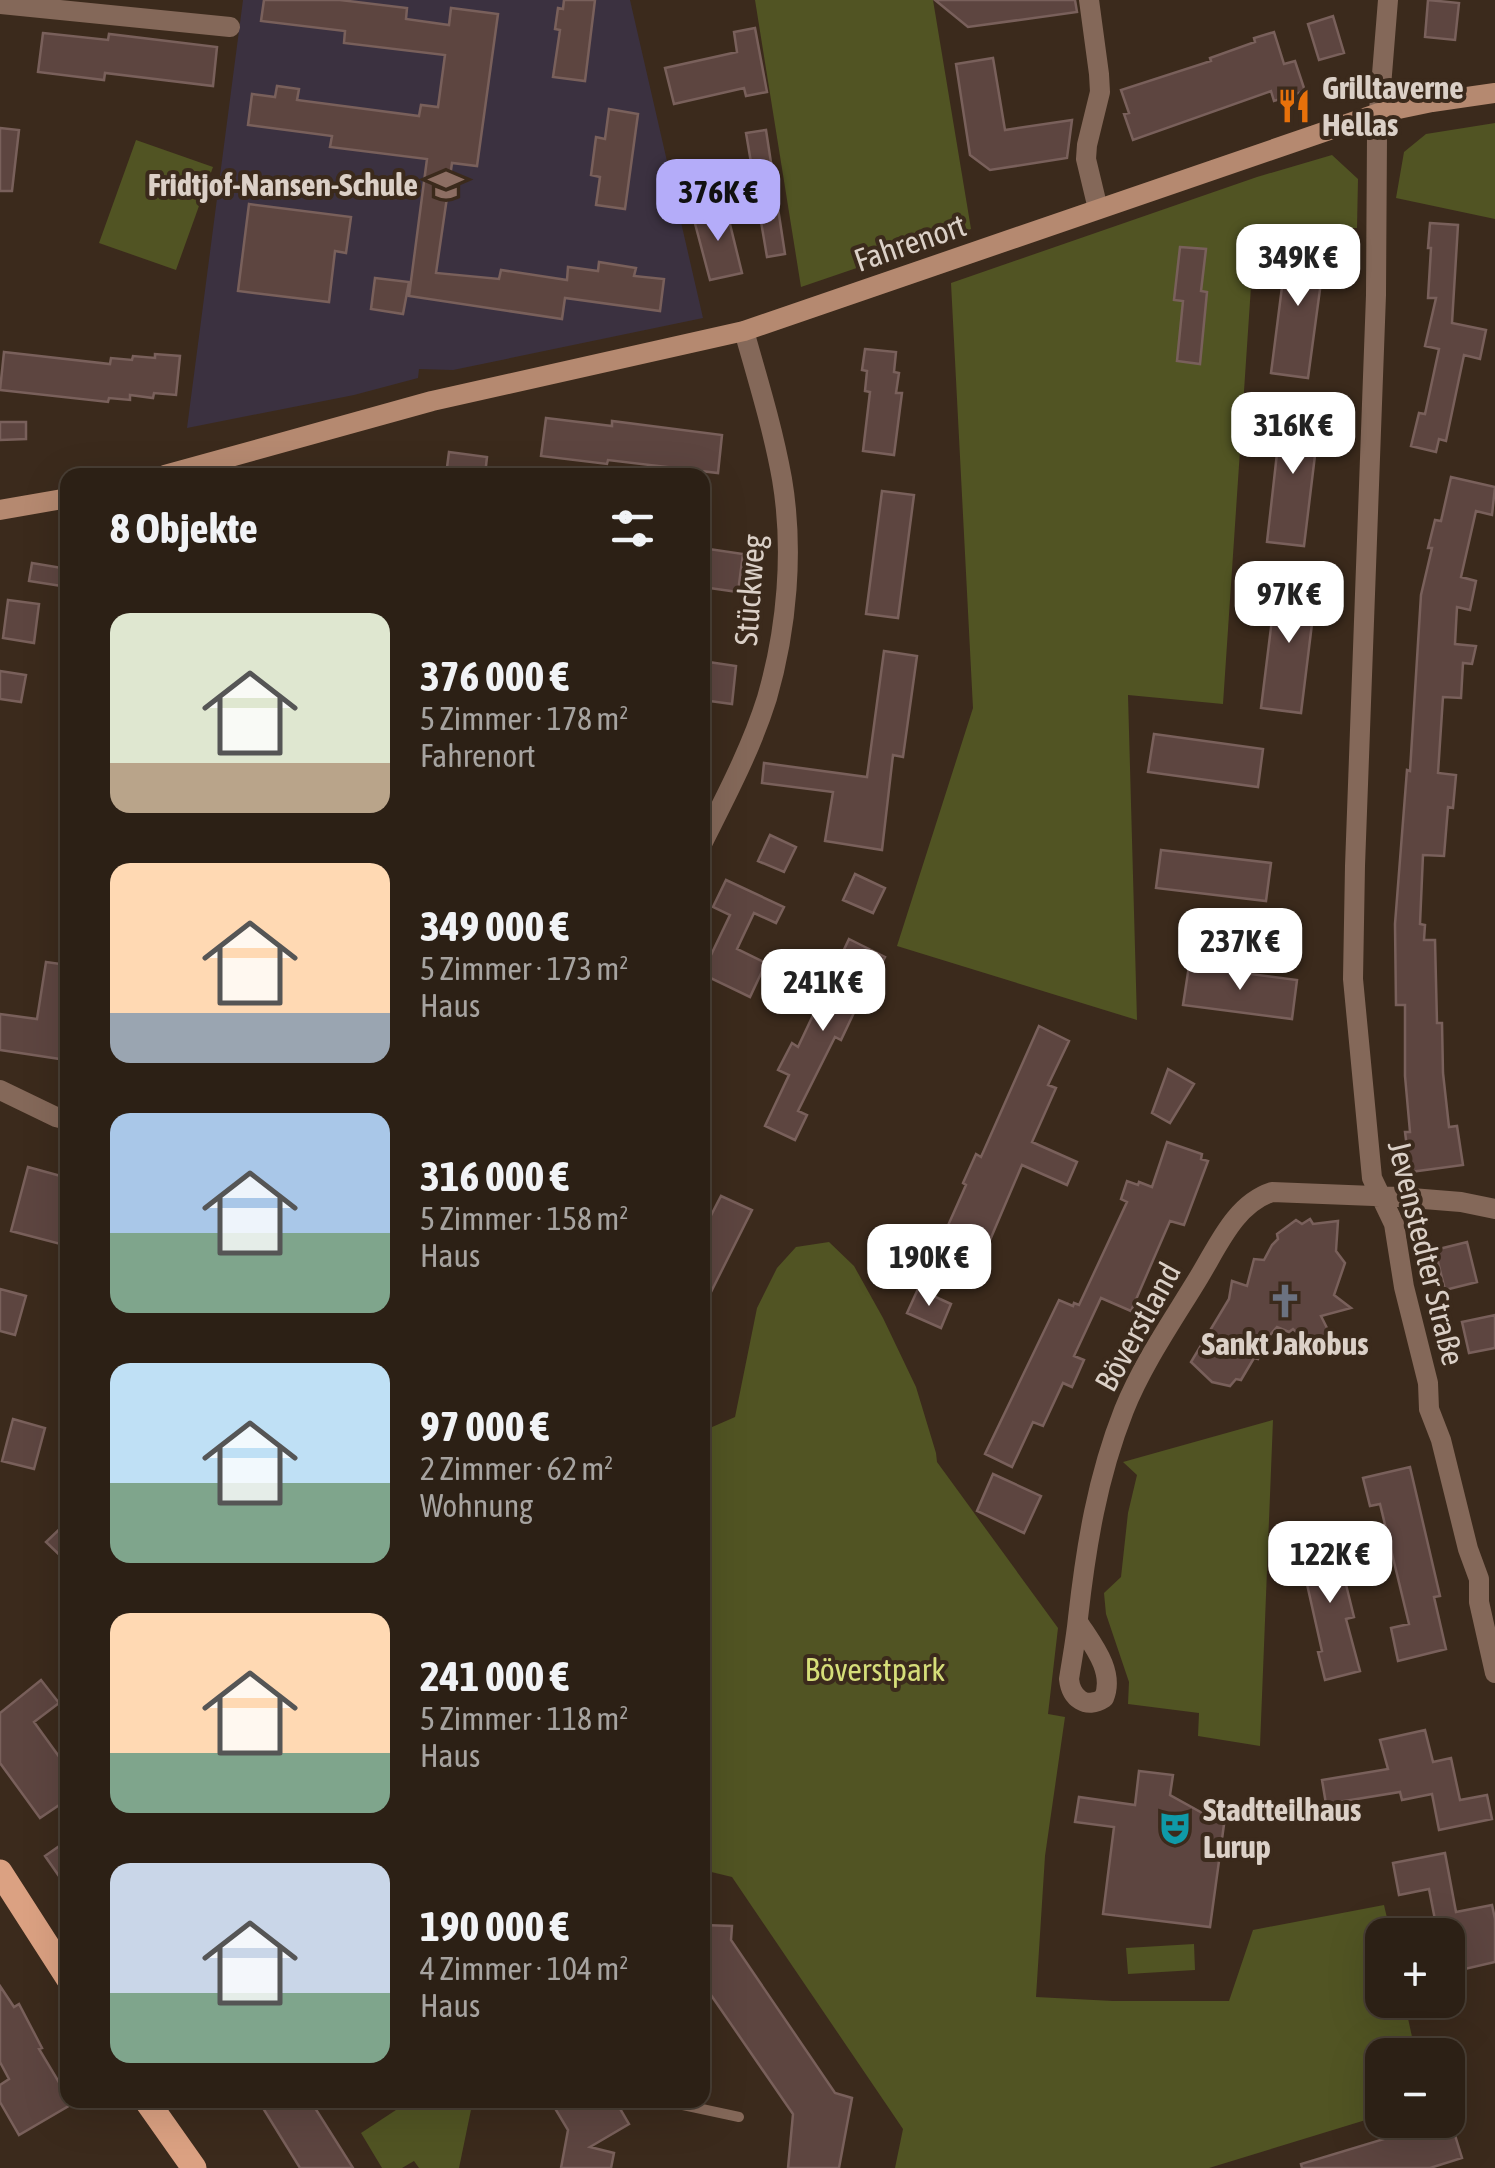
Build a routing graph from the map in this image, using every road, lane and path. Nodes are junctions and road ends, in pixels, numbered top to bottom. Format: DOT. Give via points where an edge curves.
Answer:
graph roads {
  1 [pos="1090,0"];
  2 [pos="1388,0"];
  3 [pos="0,4"];
  4 [pos="230,27"];
  5 [pos="1495,93"];
  6 [pos="1379,113"];
  7 [pos="1098,209"];
  8 [pos="744,332"];
  9 [pos="192,468"];
  10 [pos="60,499"];
  11 [pos="0,510"];
  12 [pos="710,827"];
  13 [pos="0,1090"];
  14 [pos="60,1118"];
  15 [pos="1380,1196"];
  16 [pos="1495,1209"];
  17 [pos="1078,1622"];
  18 [pos="1495,1673"];
  19 [pos="0,1872"];
  20 [pos="60,1966"];
  21 [pos="152,2108"];
  22 [pos="697,2108"];
  23 [pos="739,2117"];
  24 [pos="194,2168"];
  1 -- 7 [label="street" via="1100,92 1086,160"];
  2 -- 6 [label="street, Jevenstedter Straße"];
  3 -- 4 [label="street"];
  5 -- 6 [label="street, Fahrenort"];
  6 -- 7 [label="street, Fahrenort"];
  6 -- 15 [label="street, Jevenstedter Straße" via="1353,979 1368,1156"];
  7 -- 8 [label="street, Fahrenort"];
  8 -- 9 [label="street, Fahrenort" via="432,401"];
  8 -- 12 [label="street, Stückweg" via="782,483 784,618 753,736"];
  10 -- 11 [label="street"];
  13 -- 14 [label="street"];
  15 -- 16 [label="street, Böverstland"];
  15 -- 17 [label="street, Böverstland" via="1272,1192 1238,1215 1125,1408 1088,1537"];
  15 -- 18 [label="street, Jevenstedter Straße" via="1394,1224 1429,1409 1478,1579"];
  19 -- 20 [label="main road"];
  21 -- 24 [label="main road"];
  22 -- 23 [label="lane"];
}
